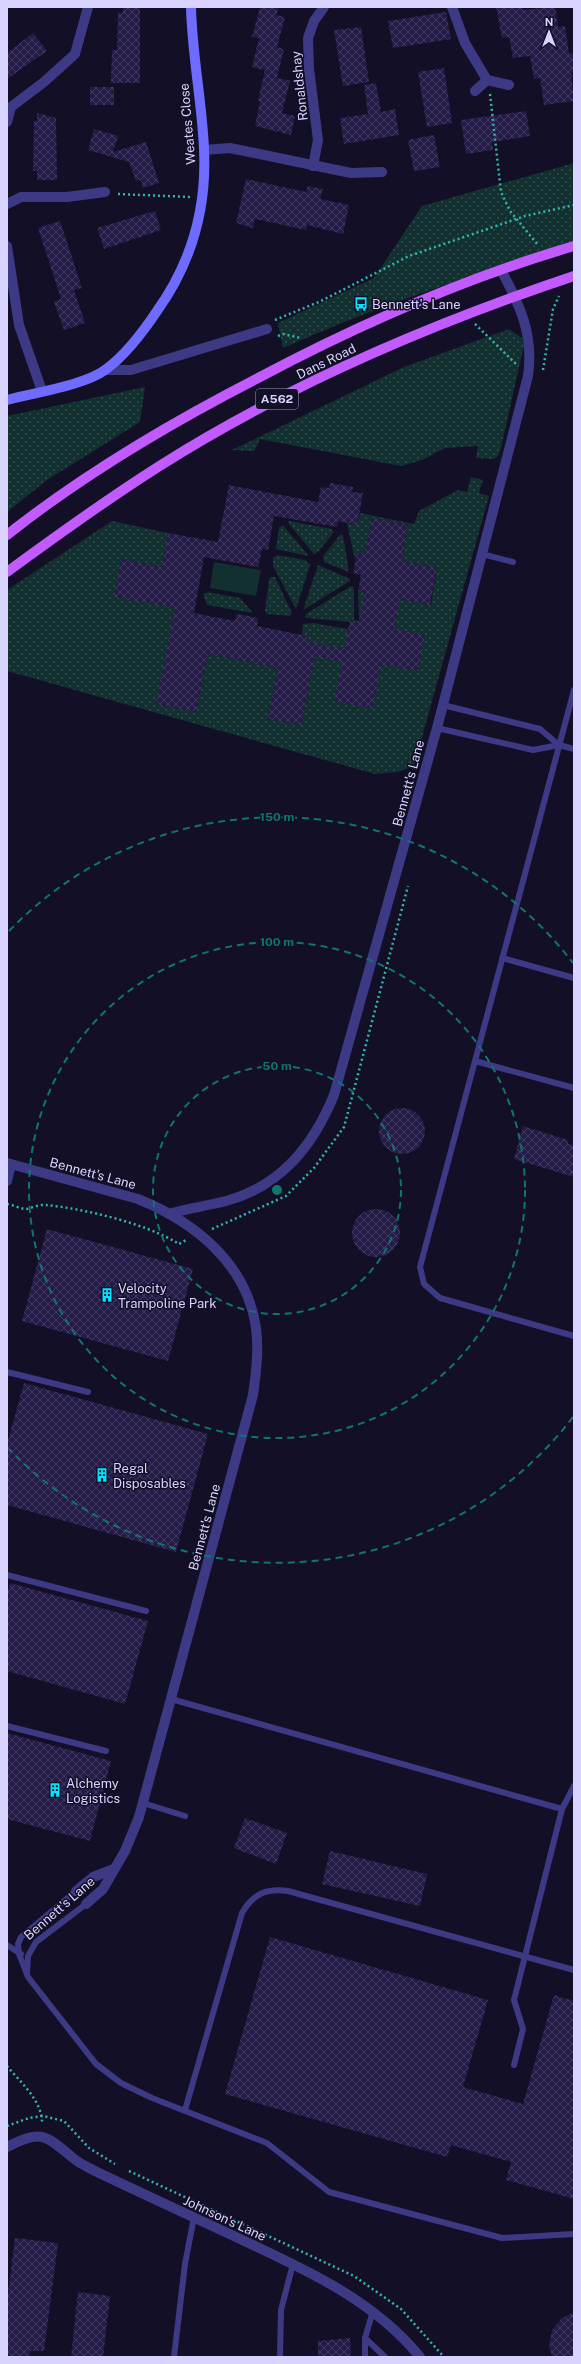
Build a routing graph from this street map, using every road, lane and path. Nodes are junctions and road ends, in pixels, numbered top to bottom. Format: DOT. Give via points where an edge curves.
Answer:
graph roads {
  1 [pos="88,7"];
  2 [pos="191,7"];
  3 [pos="324,7"];
  4 [pos="452,7"];
  5 [pos="488,80"];
  6 [pos="509,85"];
  7 [pos="475,91"];
  8 [pos="7,122"];
  9 [pos="204,150"];
  10 [pos="313,166"];
  11 [pos="382,172"];
  12 [pos="105,192"];
  13 [pos="202,198"];
  14 [pos="7,204"];
  15 [pos="574,205"];
  16 [pos="518,220"];
  17 [pos="537,245"];
  18 [pos="7,246"];
  19 [pos="574,246"];
  20 [pos="500,270"];
  21 [pos="574,276"];
  22 [pos="515,296"];
  23 [pos="474,324"];
  24 [pos="267,329"];
  25 [pos="302,338"];
  26 [pos="516,364"];
  27 [pos="105,370"];
  28 [pos="42,391"];
  29 [pos="7,400"];
  30 [pos="7,535"];
  31 [pos="482,554"];
  32 [pos="513,562"];
  33 [pos="7,572"];
  34 [pos="574,690"];
  35 [pos="443,705"];
  36 [pos="437,728"];
  37 [pos="559,745"];
  38 [pos="574,749"];
  39 [pos="502,958"];
  40 [pos="574,978"];
  41 [pos="475,1061"];
  42 [pos="574,1088"];
  43 [pos="9,1164"];
  44 [pos="7,1180"];
  45 [pos="7,1204"];
  46 [pos="169,1214"];
  47 [pos="179,1244"];
  48 [pos="574,1336"];
  49 [pos="7,1372"];
  50 [pos="88,1392"];
  51 [pos="7,1575"];
  52 [pos="146,1611"];
  53 [pos="171,1699"];
  54 [pos="7,1726"];
  55 [pos="106,1750"];
  56 [pos="574,1786"];
  57 [pos="143,1803"];
  58 [pos="562,1809"];
  59 [pos="185,1816"];
  60 [pos="114,1869"];
  61 [pos="76,1891"];
  62 [pos="86,1904"];
  63 [pos="7,1946"];
  64 [pos="19,1954"];
  65 [pos="28,1956"];
  66 [pos="524,1957"];
  67 [pos="574,1970"];
  68 [pos="28,1977"];
  69 [pos="514,2065"];
  70 [pos="7,2066"];
  71 [pos="185,2110"];
  72 [pos="41,2112"];
  73 [pos="7,2147"];
  74 [pos="194,2218"];
  75 [pos="574,2234"];
  76 [pos="293,2264"];
  77 [pos="373,2311"];
  78 [pos="365,2338"];
  79 [pos="174,2357"];
  80 [pos="280,2357"];
  81 [pos="365,2357"];
  82 [pos="385,2357"];
  83 [pos="420,2357"];
  1 -- 8 [label="street" via="75,54 11,107"];
  2 -- 9 [label="street, Weates Close" via="192,49"];
  3 -- 10 [label="street, Ronaldshay" via="314,21 308,38 309,69 318,140"];
  4 -- 5 [label="street" via="465,43"];
  5 -- 6 [label="street"];
  5 -- 7 [label="street"];
  5 -- 16 [label="path" via="501,192 504,201"];
  9 -- 10 [label="street" via="230,148"];
  9 -- 13 [label="street, Weates Close"];
  10 -- 11 [label="street" via="351,173"];
  12 -- 13 [label="path" via="129,196"];
  12 -- 14 [label="street" via="67,197 21,197"];
  13 -- 27 [label="street, Weates Close" via="193,245 174,288 141,335"];
  15 -- 16 [label="path"];
  16 -- 17 [label="path"];
  16 -- 24 [label="path" via="409,256 322,300 267,323"];
  18 -- 28 [label="street" via="19,325"];
  19 -- 20 [label="main road, Dans Road / A562"];
  20 -- 22 [label="street, Bennett's Lane"];
  20 -- 30 [label="main road, Dans Road / A562" via="422,300 321,345 212,401 144,440"];
  21 -- 22 [label="main road, Dans Road / A562"];
  22 -- 31 [label="street, Bennett's Lane" via="528,328 530,364"];
  22 -- 33 [label="main road, Dans Road / A562" via="373,354 274,401 159,466"];
  23 -- 26 [label="path"];
  24 -- 25 [label="path" via="271,339 284,334"];
  24 -- 27 [label="street" via="131,370"];
  27 -- 28 [label="street, Weates Close" via="86,380"];
  28 -- 29 [label="street, Weates Close"];
  31 -- 32 [label="lane"];
  31 -- 35 [label="street, Bennett's Lane"];
  34 -- 37 [label="lane"];
  35 -- 36 [label="street, Bennett's Lane"];
  35 -- 37 [label="lane" via="540,729"];
  36 -- 37 [label="lane" via="533,750"];
  36 -- 46 [label="street, Bennett's Lane" via="341,1074 325,1116 301,1154 290,1167 272,1181 225,1201"];
  37 -- 38 [label="lane"];
  37 -- 39 [label="lane"];
  39 -- 40 [label="lane"];
  39 -- 41 [label="lane"];
  41 -- 42 [label="lane"];
  41 -- 48 [label="lane" via="420,1267 424,1284 440,1298"];
  43 -- 44 [label="street"];
  43 -- 46 [label="street, Bennett's Lane" via="138,1199"];
  45 -- 47 [label="path" via="26,1209 46,1204 86,1212 135,1224"];
  46 -- 53 [label="street, Bennett's Lane" via="213,1245 237,1274 252,1308 257,1349 252,1395"];
  49 -- 50 [label="lane"];
  51 -- 52 [label="lane"];
  53 -- 57 [label="street, Bennett's Lane"];
  53 -- 58 [label="lane"];
  54 -- 55 [label="lane"];
  56 -- 58 [label="lane"];
  57 -- 59 [label="lane"];
  57 -- 60 [label="street, Bennett's Lane" via="134,1832"];
  58 -- 66 [label="lane"];
  60 -- 61 [label="street, Bennett's Lane" via="93,1877"];
  60 -- 62 [label="street, Bennett's Lane" via="103,1889"];
  61 -- 64 [label="lane, Bennett's Lane" via="25,1933 18,1944"];
  62 -- 65 [label="lane, Bennett's Lane" via="36,1942"];
  63 -- 64 [label="lane"];
  64 -- 65 [label="lane"];
  64 -- 68 [label="lane, Bennett's Lane"];
  65 -- 68 [label="lane, Bennett's Lane"];
  66 -- 67 [label="lane"];
  66 -- 69 [label="lane" via="514,2000 523,2030"];
  66 -- 71 [label="lane" via="288,1891 266,1890 247,1903 242,1913"];
  68 -- 71 [label="lane" via="86,2052 107,2074 152,2098"];
  70 -- 72 [label="path" via="31,2095"];
  71 -- 75 [label="lane" via="267,2143 329,2192 502,2238"];
  73 -- 74 [label="street, Johnson's Lane" via="31,2137 51,2139 74,2159 95,2171"];
  74 -- 76 [label="street, Johnson's Lane"];
  74 -- 79 [label="lane" via="185,2264"];
  76 -- 77 [label="street, Johnson's Lane"];
  76 -- 80 [label="lane" via="282,2310"];
  77 -- 78 [label="lane"];
  77 -- 83 [label="street, Johnson's Lane"];
  78 -- 81 [label="lane"];
  78 -- 82 [label="lane"];
}
